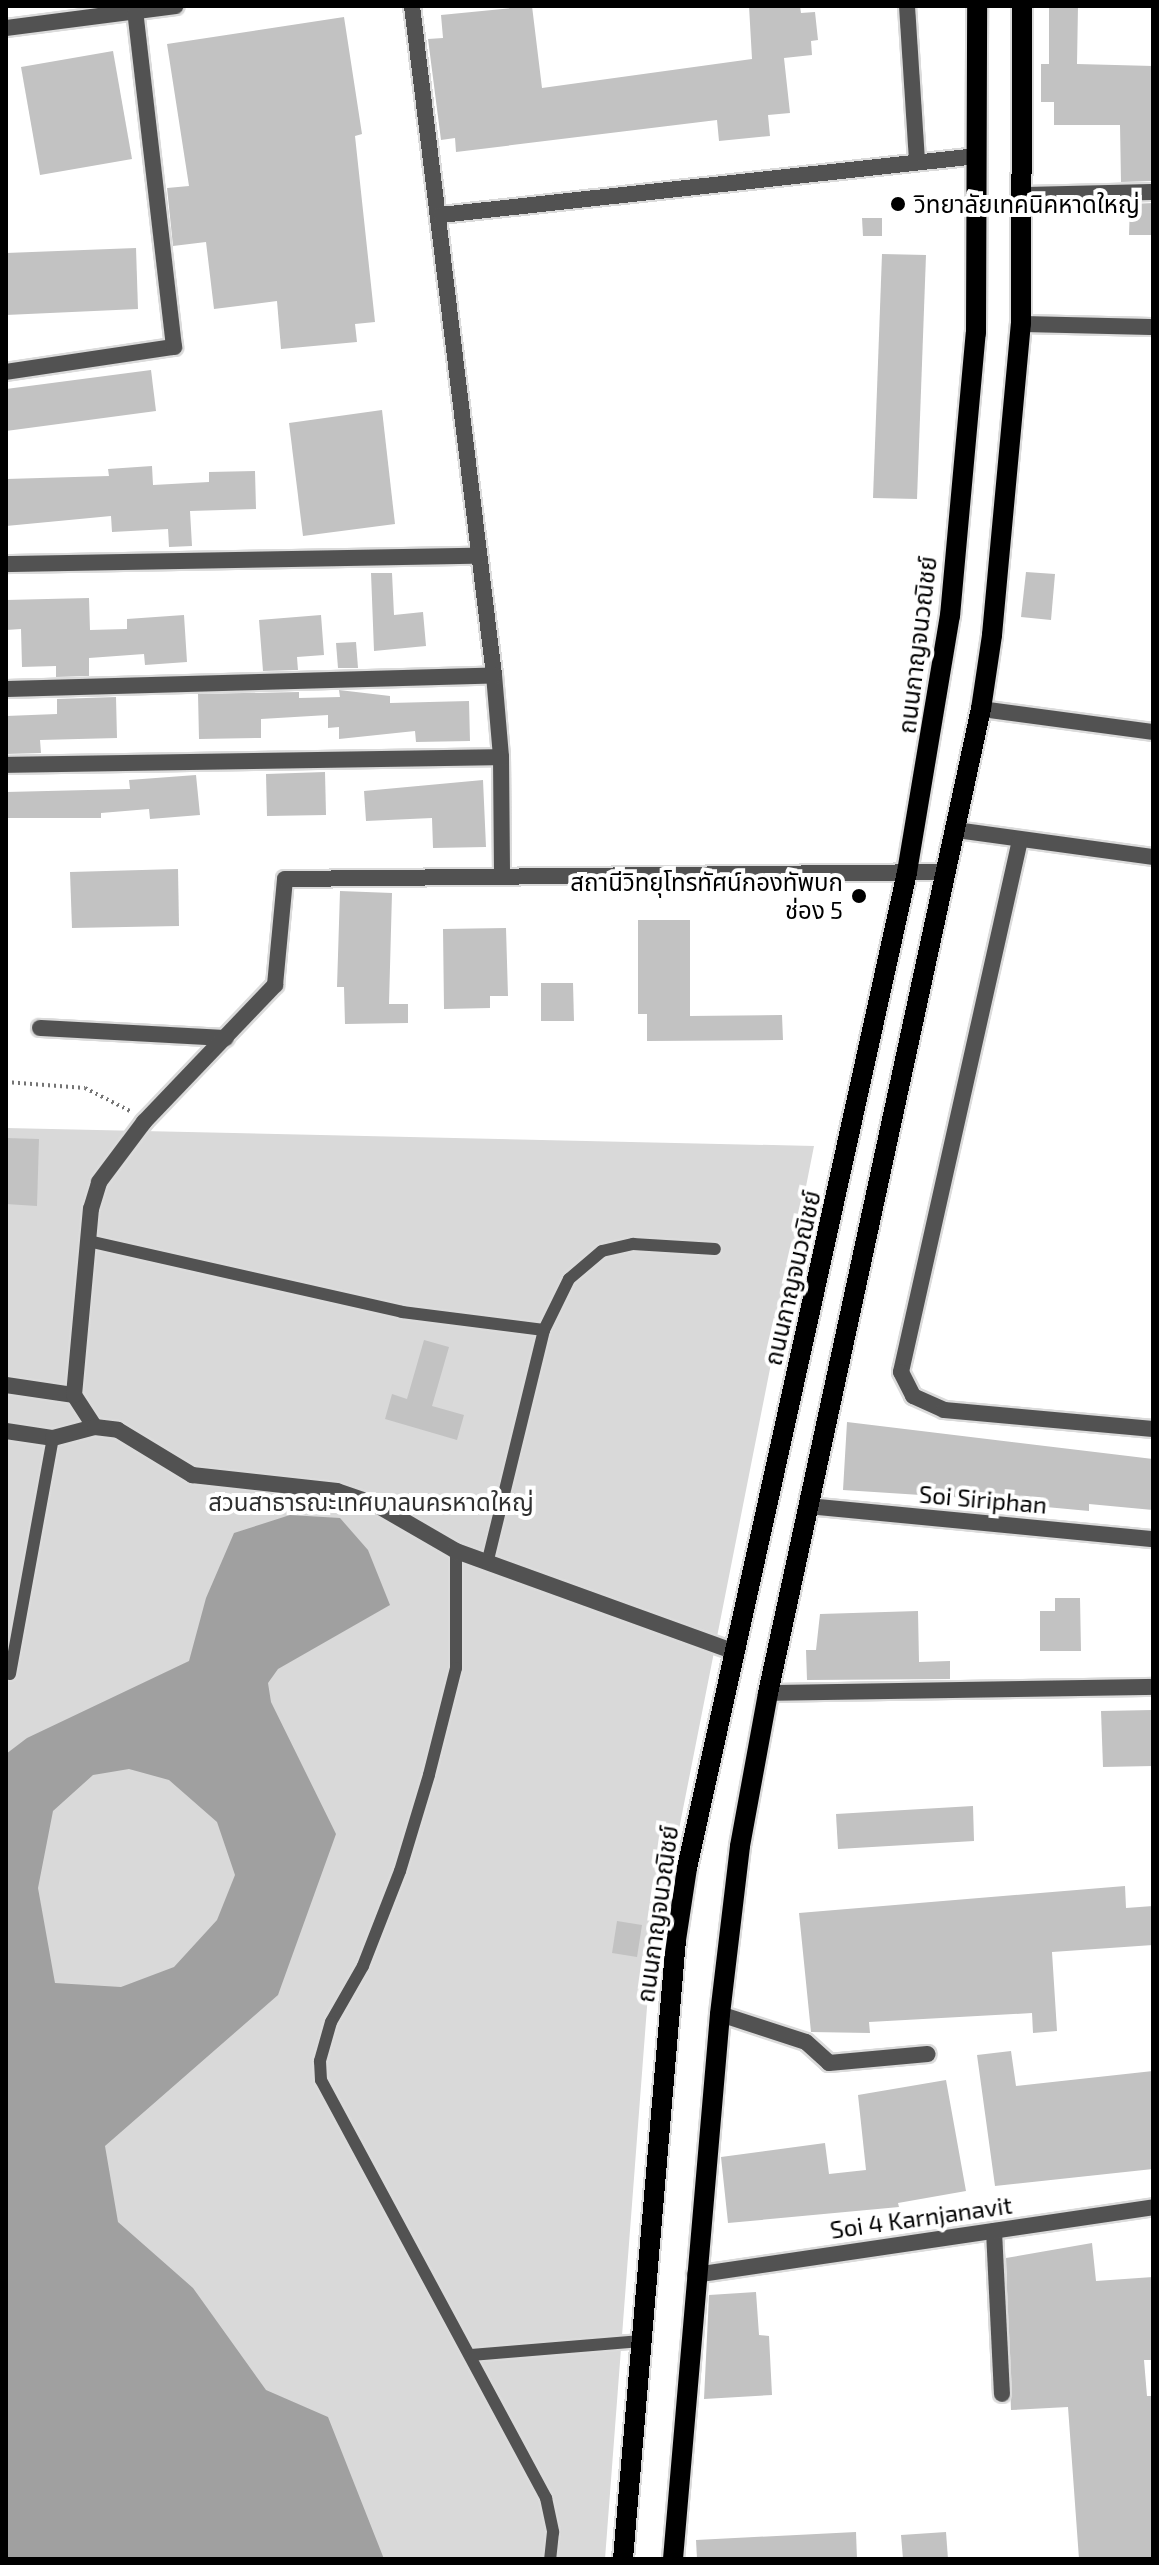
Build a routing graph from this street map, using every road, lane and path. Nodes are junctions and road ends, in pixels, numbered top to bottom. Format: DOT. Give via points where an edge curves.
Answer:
graph roads {
  1 [pos="176,6"];
  2 [pos="412,6"];
  3 [pos="907,6"];
  4 [pos="977,6"];
  5 [pos="1022,6"];
  6 [pos="135,11"];
  7 [pos="6,28"];
  8 [pos="977,156"];
  9 [pos="917,162"];
  10 [pos="1153,192"];
  11 [pos="1023,195"];
  12 [pos="441,215"];
  13 [pos="1021,324"];
  14 [pos="1153,327"];
  15 [pos="6,372"];
  16 [pos="479,556"];
  17 [pos="6,564"];
  18 [pos="494,675"];
  19 [pos="6,689"];
  20 [pos="981,709"];
  21 [pos="1153,732"];
  22 [pos="501,757"];
  23 [pos="6,765"];
  24 [pos="956,830"];
  25 [pos="1020,840"];
  26 [pos="1153,857"];
  27 [pos="907,872"];
  28 [pos="946,872"];
  29 [pos="502,873"];
  30 [pos="40,1028"];
  31 [pos="226,1038"];
  32 [pos="6,1082"];
  33 [pos="144,1122"];
  34 [pos="88,1241"];
  35 [pos="715,1249"];
  36 [pos="544,1330"];
  37 [pos="6,1385"];
  38 [pos="74,1395"];
  39 [pos="95,1427"];
  40 [pos="1153,1429"];
  41 [pos="6,1431"];
  42 [pos="53,1438"];
  43 [pos="808,1506"];
  44 [pos="1153,1539"];
  45 [pos="456,1551"];
  46 [pos="487,1563"];
  47 [pos="733,1651"];
  48 [pos="10,1674"];
  49 [pos="1153,1687"];
  50 [pos="768,1693"];
  51 [pos="720,2014"];
  52 [pos="928,2054"];
  53 [pos="1153,2207"];
  54 [pos="994,2231"];
  55 [pos="695,2275"];
  56 [pos="641,2341"];
  57 [pos="471,2355"];
  58 [pos="1002,2394"];
  59 [pos="550,2559"];
  60 [pos="623,2559"];
  61 [pos="673,2559"];
  1 -- 6 [label="street"];
  2 -- 12 [label="street"];
  3 -- 9 [label="street"];
  4 -- 8 [label="main road, ถนนกาญจนวณิชย์"];
  5 -- 11 [label="main road"];
  6 -- 7 [label="street"];
  6 -- 15 [label="street" via="174,347"];
  8 -- 9 [label="street"];
  8 -- 27 [label="main road, ถนนกาญจนวณิชย์" via="970,415 950,616"];
  9 -- 12 [label="street"];
  10 -- 11 [label="street"];
  11 -- 13 [label="main road"];
  12 -- 16 [label="street"];
  13 -- 14 [label="street"];
  13 -- 20 [label="main road" via="1007,509"];
  16 -- 17 [label="street"];
  16 -- 18 [label="street"];
  18 -- 19 [label="street"];
  18 -- 22 [label="street"];
  20 -- 21 [label="street"];
  20 -- 24 [label="main road"];
  22 -- 23 [label="street"];
  22 -- 29 [label="street"];
  24 -- 25 [label="street"];
  24 -- 28 [label="main road"];
  25 -- 26 [label="street"];
  25 -- 40 [label="street" via="901,1372 913,1396 944,1410"];
  27 -- 28 [label="street"];
  27 -- 29 [label="street"];
  27 -- 47 [label="main road, ถนนกาญจนวณิชย์"];
  28 -- 43 [label="main road"];
  29 -- 31 [label="street" via="285,879 275,985"];
  30 -- 31 [label="street"];
  31 -- 33 [label="street"];
  32 -- 33 [label="path" via="94,1090"];
  33 -- 34 [label="street" via="99,1182"];
  34 -- 36 [label="lane" via="402,1312"];
  34 -- 38 [label="street"];
  35 -- 36 [label="lane" via="633,1244 602,1251 569,1279"];
  36 -- 46 [label="lane"];
  37 -- 38 [label="street"];
  38 -- 39 [label="street"];
  39 -- 42 [label="street"];
  39 -- 45 [label="street" via="118,1430 192,1475 356,1497"];
  41 -- 42 [label="street"];
  42 -- 48 [label="lane"];
  43 -- 44 [label="street, Soi Siriphan"];
  43 -- 50 [label="main road"];
  45 -- 46 [label="street"];
  45 -- 57 [label="lane" via="456,1668 429,1775 400,1871 363,1966 331,2022 320,2061 326,2096"];
  46 -- 47 [label="street"];
  47 -- 56 [label="main road, ถนนกาญจนวณิชย์" via="676,1940"];
  49 -- 50 [label="street"];
  50 -- 51 [label="main road" via="740,1846"];
  51 -- 52 [label="street" via="806,2042 829,2063"];
  51 -- 55 [label="main road"];
  53 -- 54 [label="street, Soi 4 Karnjanavit"];
  54 -- 55 [label="street, Soi 4 Karnjanavit"];
  54 -- 58 [label="street"];
  55 -- 61 [label="main road"];
  56 -- 57 [label="lane"];
  56 -- 60 [label="main road, ถนนกาญจนวณิชย์"];
  57 -- 59 [label="lane" via="546,2498 553,2532"];
}
